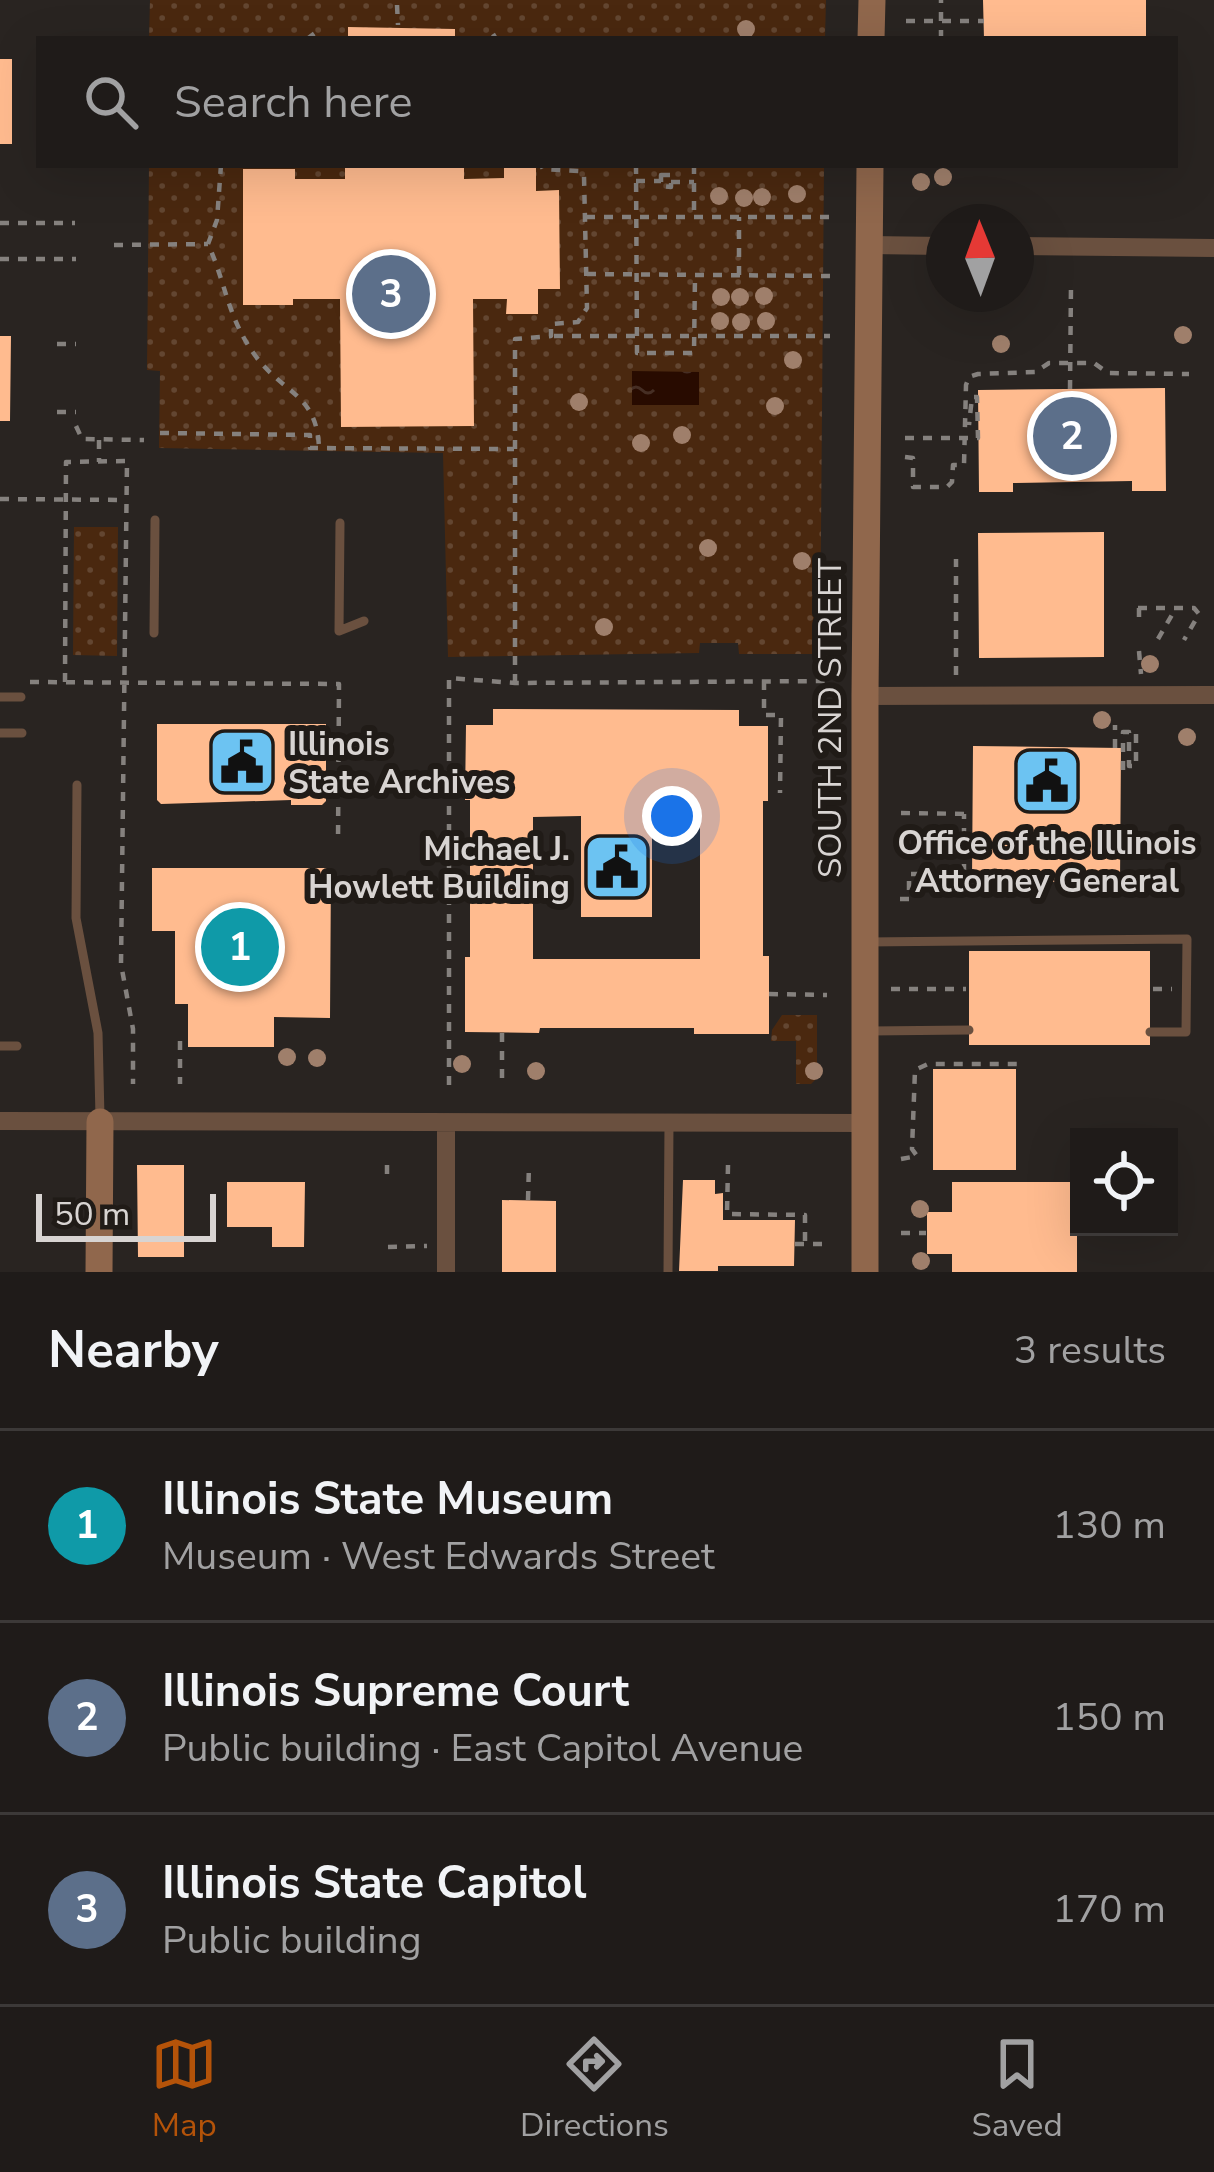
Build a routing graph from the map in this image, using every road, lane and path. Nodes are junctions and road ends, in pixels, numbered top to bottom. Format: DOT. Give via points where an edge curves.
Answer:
graph roads {
  1 [pos="872,0"];
  2 [pos="941,0"];
  3 [pos="398,5"];
  4 [pos="941,20"];
  5 [pos="906,21"];
  6 [pos="983,21"];
  7 [pos="398,25"];
  8 [pos="315,33"];
  9 [pos="312,36"];
  10 [pos="872,36"];
  11 [pos="940,36"];
  12 [pos="221,168"];
  13 [pos="543,168"];
  14 [pos="636,168"];
  15 [pos="694,168"];
  16 [pos="870,168"];
  17 [pos="637,181"];
  18 [pos="694,182"];
  19 [pos="586,217"];
  20 [pos="638,217"];
  21 [pos="694,217"];
  22 [pos="739,217"];
  23 [pos="831,218"];
  24 [pos="0,223"];
  25 [pos="75,223"];
  26 [pos="208,244"];
  27 [pos="115,245"];
  28 [pos="869,245"];
  29 [pos="926,246"];
  30 [pos="1034,246"];
  31 [pos="1214,248"];
  32 [pos="0,259"];
  33 [pos="76,259"];
  34 [pos="587,274"];
  35 [pos="638,274"];
  36 [pos="695,275"];
  37 [pos="739,275"];
  38 [pos="831,276"];
  39 [pos="1071,285"];
  40 [pos="551,336"];
  41 [pos="637,336"];
  42 [pos="694,336"];
  43 [pos="830,336"];
  44 [pos="57,344"];
  45 [pos="76,344"];
  46 [pos="1070,363"];
  47 [pos="1189,374"];
  48 [pos="1070,389"];
  49 [pos="57,412"];
  50 [pos="76,412"];
  51 [pos="966,425"];
  52 [pos="76,426"];
  53 [pos="160,434"];
  54 [pos="905,438"];
  55 [pos="963,439"];
  56 [pos="99,440"];
  57 [pos="144,440"];
  58 [pos="319,448"];
  59 [pos="514,449"];
  60 [pos="905,458"];
  61 [pos="99,462"];
  62 [pos="0,499"];
  63 [pos="66,500"];
  64 [pos="127,500"];
  65 [pos="155,520"];
  66 [pos="340,523"];
  67 [pos="127,542"];
  68 [pos="140,543"];
  69 [pos="956,560"];
  70 [pos="126,580"];
  71 [pos="140,581"];
  72 [pos="1177,608"];
  73 [pos="364,621"];
  74 [pos="1139,626"];
  75 [pos="154,632"];
  76 [pos="1158,639"];
  77 [pos="1184,640"];
  78 [pos="1139,651"];
  79 [pos="1142,674"];
  80 [pos="956,675"];
  81 [pos="764,681"];
  82 [pos="830,681"];
  83 [pos="21,682"];
  84 [pos="64,682"];
  85 [pos="125,683"];
  86 [pos="515,683"];
  87 [pos="1214,695"];
  88 [pos="865,696"];
  89 [pos="0,697"];
  90 [pos="21,697"];
  91 [pos="1115,725"];
  92 [pos="1136,725"];
  93 [pos="0,733"];
  94 [pos="22,733"];
  95 [pos="1115,748"];
  96 [pos="1123,770"];
  97 [pos="76,785"];
  98 [pos="780,793"];
  99 [pos="901,813"];
  100 [pos="338,843"];
  101 [pos="900,899"];
  102 [pos="865,942"];
  103 [pos="891,988"];
  104 [pos="966,988"];
  105 [pos="770,994"];
  106 [pos="827,995"];
  107 [pos="969,1030"];
  108 [pos="864,1031"];
  109 [pos="1150,1032"];
  110 [pos="502,1033"];
  111 [pos="180,1041"];
  112 [pos="0,1046"];
  113 [pos="17,1046"];
  114 [pos="1020,1064"];
  115 [pos="901,1077"];
  116 [pos="915,1077"];
  117 [pos="133,1084"];
  118 [pos="180,1084"];
  119 [pos="449,1085"];
  120 [pos="502,1086"];
  121 [pos="901,1091"];
  122 [pos="915,1091"];
  123 [pos="915,1103"];
  124 [pos="901,1104"];
  125 [pos="915,1115"];
  126 [pos="901,1116"];
  127 [pos="0,1121"];
  128 [pos="100,1122"];
  129 [pos="865,1123"];
  130 [pos="446,1124"];
  131 [pos="669,1124"];
  132 [pos="901,1125"];
  133 [pos="915,1125"];
  134 [pos="901,1135"];
  135 [pos="915,1135"];
  136 [pos="901,1146"];
  137 [pos="912,1146"];
  138 [pos="901,1159"];
  139 [pos="387,1161"];
  140 [pos="529,1164"];
  141 [pos="728,1166"];
  142 [pos="387,1174"];
  143 [pos="528,1200"];
  144 [pos="901,1233"];
  145 [pos="926,1233"];
  146 [pos="795,1244"];
  147 [pos="805,1244"];
  148 [pos="830,1244"];
  149 [pos="428,1246"];
  150 [pos="388,1247"];
  151 [pos="100,1272"];
  152 [pos="446,1272"];
  153 [pos="668,1272"];
  154 [pos="866,1272"];
  1 -- 10 [label="main road"];
  2 -- 4 [label="path"];
  3 -- 7 [label="path"];
  4 -- 5 [label="path"];
  4 -- 6 [label="path"];
  4 -- 11 [label="path"];
  8 -- 9 [label="path"];
  12 -- 26 [label="path"];
  13 -- 19 [label="path" via="584,176"];
  14 -- 17 [label="path"];
  15 -- 18 [label="path"];
  16 -- 28 [label="main road, SOUTH 2ND STREET"];
  17 -- 18 [label="path" via="671,175 671,182"];
  17 -- 20 [label="path"];
  18 -- 21 [label="path"];
  19 -- 20 [label="path"];
  19 -- 34 [label="path"];
  20 -- 21 [label="path"];
  20 -- 35 [label="path"];
  21 -- 22 [label="path"];
  22 -- 23 [label="path"];
  22 -- 37 [label="path"];
  24 -- 25 [label="path"];
  26 -- 27 [label="path"];
  26 -- 58 [label="path" via="240,332 307,403"];
  28 -- 29 [label="street"];
  28 -- 88 [label="main road, SOUTH 2ND STREET"];
  30 -- 31 [label="street"];
  32 -- 33 [label="path"];
  34 -- 35 [label="path"];
  34 -- 40 [label="path" via="584,316 551,324"];
  35 -- 36 [label="path"];
  35 -- 41 [label="path"];
  36 -- 37 [label="path"];
  36 -- 42 [label="path"];
  37 -- 38 [label="path"];
  39 -- 46 [label="path"];
  40 -- 41 [label="path"];
  40 -- 59 [label="path" via="514,339"];
  41 -- 42 [label="path"];
  41 -- 42 [label="path" via="637,353 694,353"];
  42 -- 43 [label="path"];
  44 -- 45 [label="path"];
  46 -- 47 [label="path" via="1098,364 1108,373"];
  46 -- 48 [label="path"];
  46 -- 51 [label="path" via="969,377"];
  49 -- 50 [label="path"];
  51 -- 55 [label="path"];
  51 -- 55 [label="path" via="977,397 978,438"];
  52 -- 56 [label="path" via="82,439"];
  53 -- 58 [label="path" via="310,435 310,448"];
  54 -- 55 [label="path"];
  55 -- 60 [label="path" via="964,465 952,465 947,487 913,487 913,458"];
  56 -- 57 [label="path"];
  56 -- 61 [label="path"];
  58 -- 59 [label="path"];
  59 -- 86 [label="path"];
  61 -- 63 [label="path" via="66,462"];
  61 -- 64 [label="path" via="127,461"];
  62 -- 63 [label="path"];
  63 -- 64 [label="path"];
  63 -- 84 [label="path"];
  64 -- 67 [label="path"];
  65 -- 75 [label="lane"];
  66 -- 73 [label="lane" via="339,631"];
  67 -- 68 [label="path"];
  67 -- 70 [label="path"];
  69 -- 80 [label="path"];
  70 -- 71 [label="path"];
  70 -- 85 [label="path"];
  72 -- 74 [label="path" via="1139,608"];
  72 -- 76 [label="path"];
  72 -- 77 [label="path" via="1198,614"];
  78 -- 79 [label="path"];
  81 -- 82 [label="path"];
  81 -- 86 [label="path"];
  81 -- 98 [label="path" via="764,715 781,715"];
  83 -- 84 [label="path"];
  84 -- 85 [label="path"];
  85 -- 100 [label="path" via="339,684"];
  85 -- 117 [label="path" via="121,964"];
  86 -- 119 [label="path" via="449,678"];
  87 -- 88 [label="street"];
  88 -- 102 [label="main road, SOUTH 2ND STREET"];
  89 -- 90 [label="lane"];
  91 -- 95 [label="path"];
  92 -- 96 [label="path" via="1136,766 1129,766 1129,732 1123,733"];
  93 -- 94 [label="lane"];
  97 -- 128 [label="lane" via="76,918 98,1033"];
  99 -- 101 [label="path" via="969,814 964,874 910,874 909,899"];
  102 -- 108 [label="main road, SOUTH 2ND STREET"];
  102 -- 109 [label="lane" via="1187,939 1186,1032"];
  103 -- 104 [label="path"];
  105 -- 106 [label="path"];
  107 -- 108 [label="lane"];
  108 -- 129 [label="main road, SOUTH 2ND STREET"];
  110 -- 120 [label="path"];
  111 -- 118 [label="path"];
  112 -- 113 [label="lane"];
  114 -- 116 [label="path" via="928,1064"];
  115 -- 116 [label="path"];
  116 -- 122 [label="path"];
  121 -- 122 [label="path"];
  122 -- 123 [label="path"];
  123 -- 124 [label="path"];
  123 -- 125 [label="path"];
  125 -- 126 [label="path"];
  125 -- 133 [label="path"];
  127 -- 128 [label="street"];
  128 -- 130 [label="street"];
  128 -- 151 [label="main road"];
  129 -- 131 [label="street"];
  129 -- 154 [label="main road, SOUTH 2ND STREET"];
  130 -- 131 [label="street"];
  130 -- 152 [label="street"];
  131 -- 153 [label="lane"];
  132 -- 133 [label="path"];
  133 -- 135 [label="path"];
  134 -- 135 [label="path"];
  135 -- 137 [label="path"];
  136 -- 137 [label="path"];
  137 -- 138 [label="path" via="916,1156"];
  139 -- 142 [label="path"];
  140 -- 143 [label="path"];
  141 -- 147 [label="path" via="728,1214 805,1215"];
  144 -- 145 [label="path"];
  146 -- 147 [label="path"];
  147 -- 148 [label="path"];
  149 -- 150 [label="path"];
}
